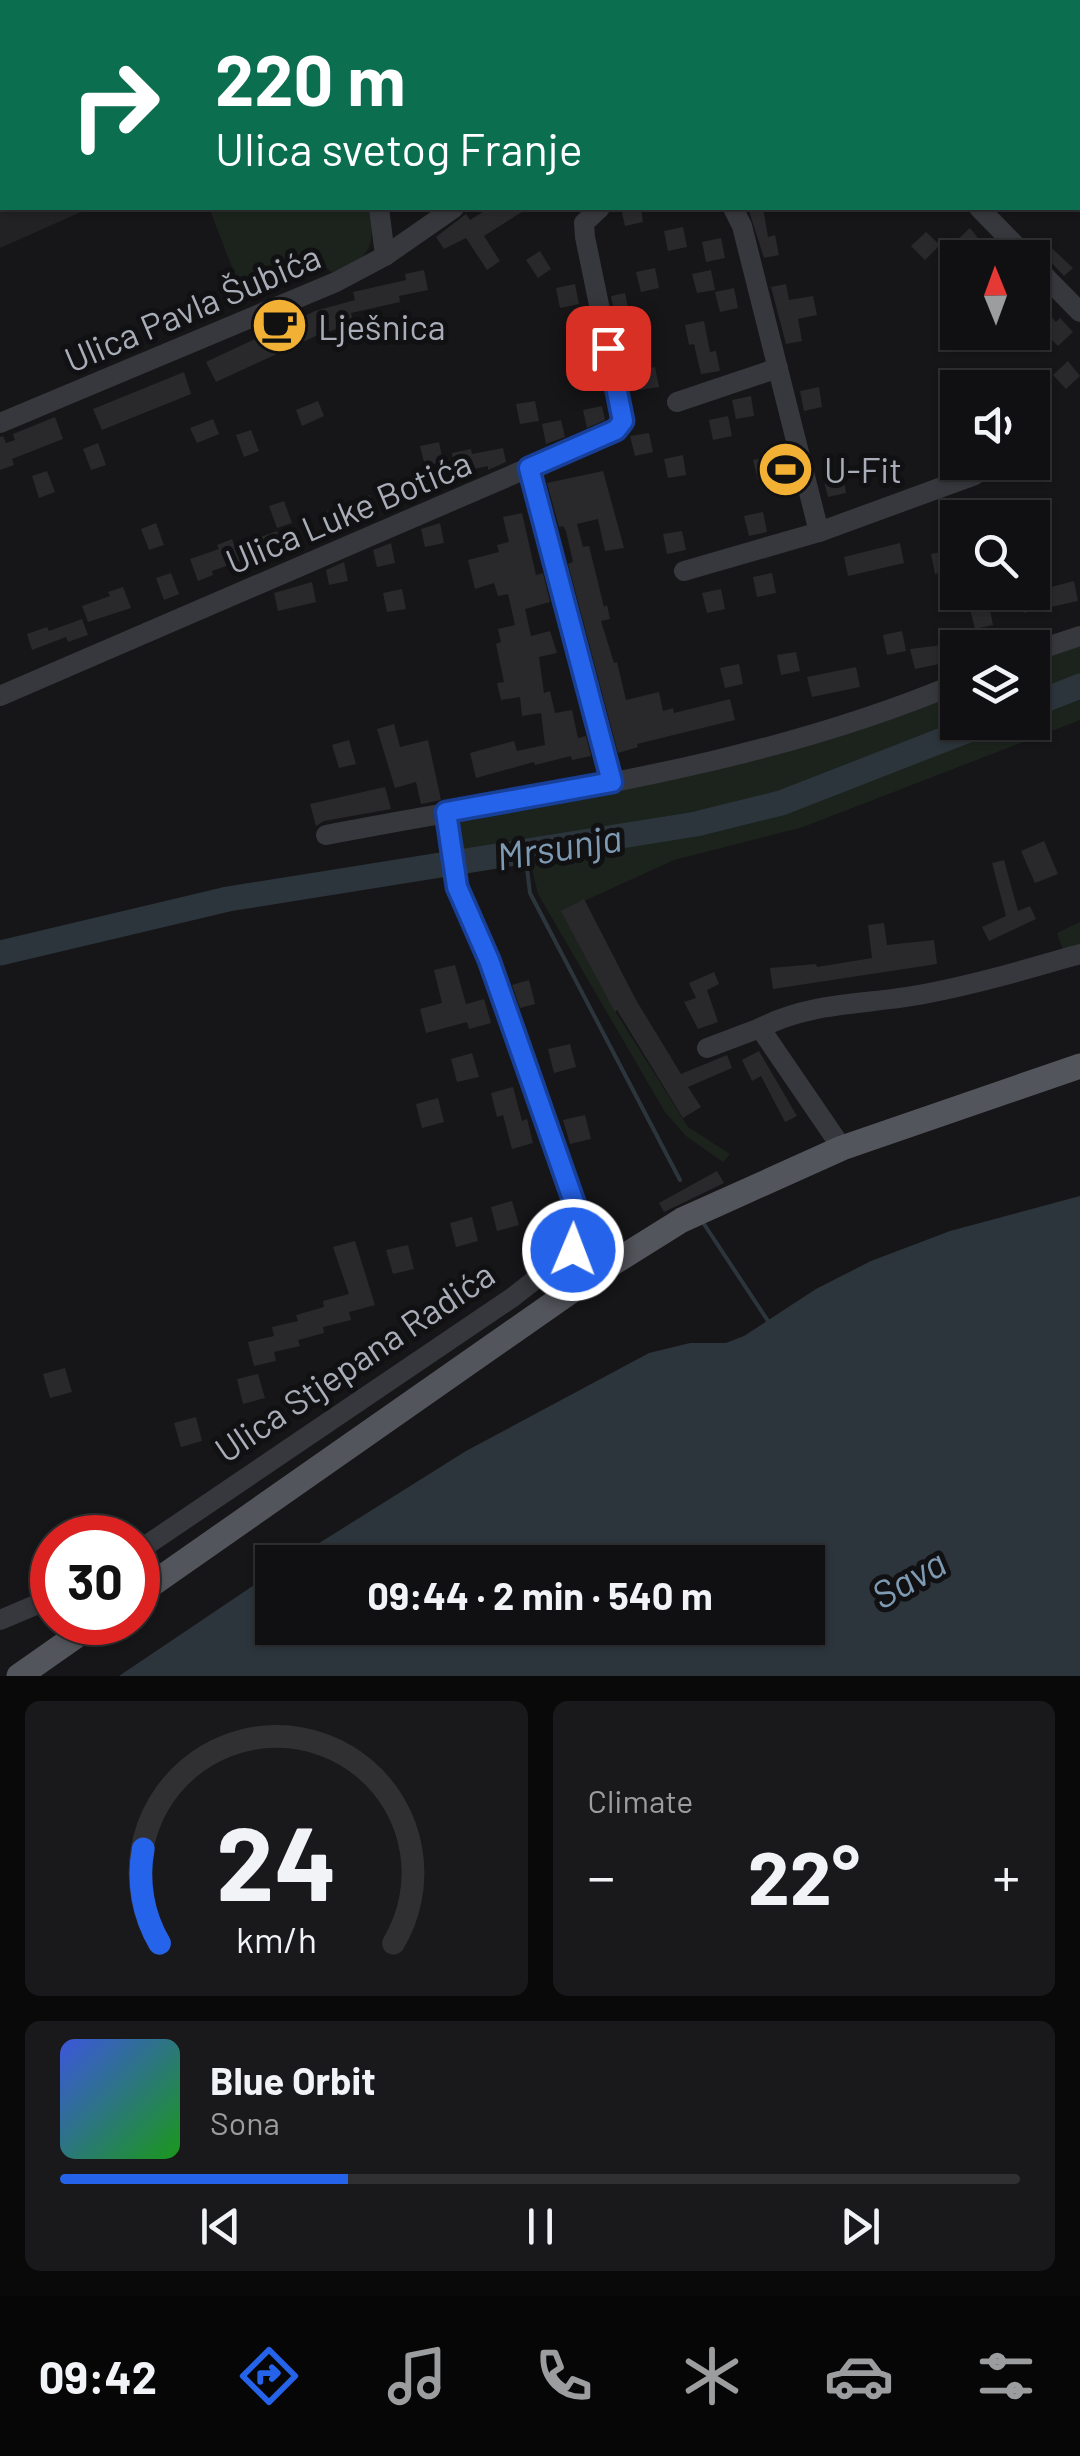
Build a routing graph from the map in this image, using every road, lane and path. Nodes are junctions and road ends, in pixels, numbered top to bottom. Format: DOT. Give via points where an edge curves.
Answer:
graph roads {
  1 [pos="379,210"];
  2 [pos="451,210"];
  3 [pos="598,210"];
  4 [pos="733,210"];
  5 [pos="982,210"];
  6 [pos="1011,240"];
  7 [pos="384,256"];
  8 [pos="1050,281"];
  9 [pos="1080,312"];
  10 [pos="778,368"];
  11 [pos="677,402"];
  12 [pos="0,423"];
  13 [pos="529,468"];
  14 [pos="961,480"];
  15 [pos="820,532"];
  16 [pos="684,571"];
  17 [pos="1080,636"];
  18 [pos="1050,646"];
  19 [pos="940,689"];
  20 [pos="0,696"];
  21 [pos="612,782"];
  22 [pos="447,820"];
  23 [pos="326,835"];
  24 [pos="1080,954"];
  25 [pos="760,1028"];
  26 [pos="707,1048"];
  27 [pos="1080,1066"];
  28 [pos="842,1148"];
  29 [pos="160,1536"];
  30 [pos="160,1579"];
  31 [pos="30,1607"];
  32 [pos="0,1620"];
  33 [pos="63,1645"];
  34 [pos="18,1676"];
  1 -- 7 [label="street"];
  2 -- 7 [label="street, Ulica Pavla Šubića"];
  3 -- 13 [label="street, Ulica Luke Botića" via="584,224 585,237 623,421"];
  4 -- 10 [label="street"];
  5 -- 6 [label="street"];
  7 -- 12 [label="street, Ulica Pavla Šubića"];
  8 -- 9 [label="street"];
  10 -- 11 [label="street"];
  10 -- 15 [label="street"];
  13 -- 20 [label="street, Ulica Luke Botića"];
  13 -- 21 [label="street"];
  14 -- 15 [label="street"];
  15 -- 16 [label="street"];
  17 -- 18 [label="street"];
  19 -- 21 [label="street" via="799,740"];
  21 -- 22 [label="street"];
  22 -- 23 [label="street"];
  22 -- 29 [label="street, Ulica Stjepana Radića" via="457,887 581,1222 573,1250"];
  24 -- 25 [label="street" via="921,995 789,1014"];
  25 -- 26 [label="street"];
  25 -- 28 [label="street"];
  27 -- 28 [label="main road"];
  28 -- 30 [label="main road, Ulica Stjepana Radića" via="705,1208 597,1272"];
  31 -- 32 [label="street"];
  33 -- 34 [label="main road"];
}
